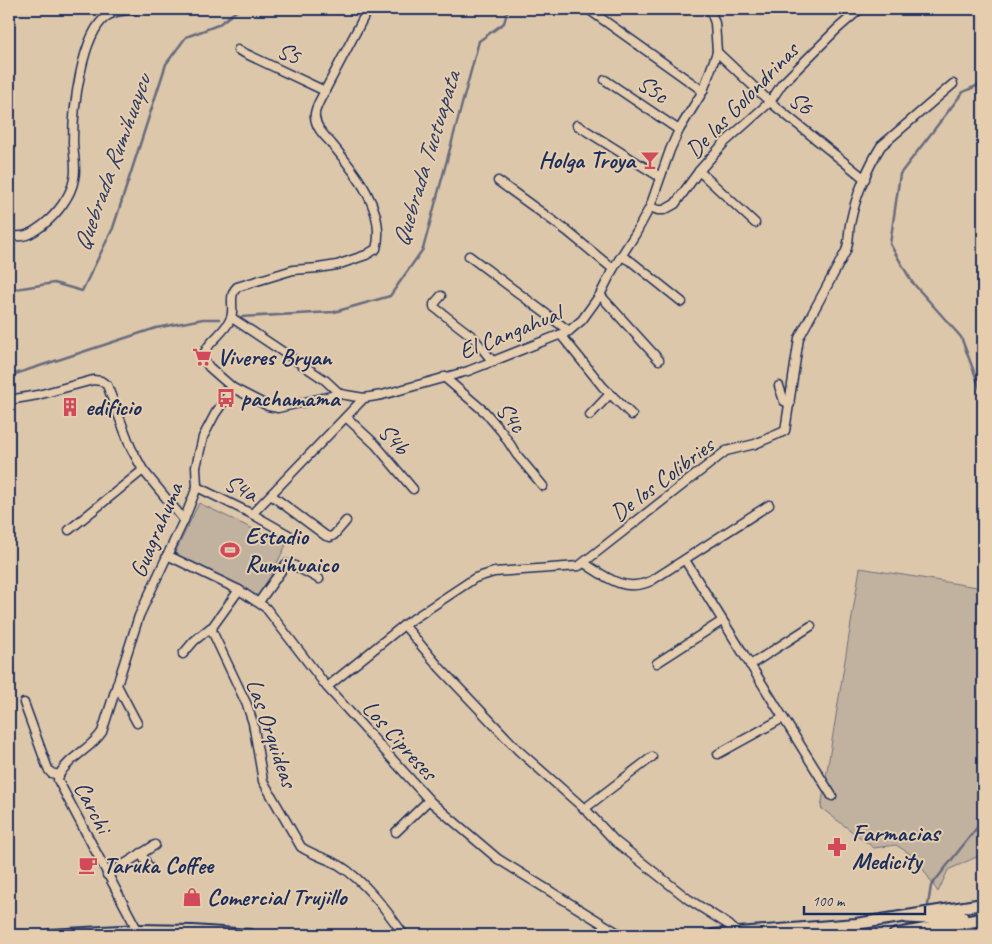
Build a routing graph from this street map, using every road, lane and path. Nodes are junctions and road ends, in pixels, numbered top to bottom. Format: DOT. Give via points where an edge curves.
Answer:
graph roads {
  1 [pos="136,9"];
  2 [pos="368,9"];
  3 [pos="588,9"];
  4 [pos="710,9"];
  5 [pos="860,9"];
  6 [pos="238,50"];
  7 [pos="717,52"];
  8 [pos="605,80"];
  9 [pos="953,84"];
  10 [pos="325,91"];
  11 [pos="703,91"];
  12 [pos="770,102"];
  13 [pos="577,125"];
  14 [pos="680,130"];
  15 [pos="699,171"];
  16 [pos="660,177"];
  17 [pos="865,179"];
  18 [pos="498,181"];
  19 [pos="650,207"];
  20 [pos="755,222"];
  21 [pos="9,235"];
  22 [pos="469,256"];
  23 [pos="621,256"];
  24 [pos="613,270"];
  25 [pos="600,295"];
  26 [pos="441,296"];
  27 [pos="682,302"];
  28 [pos="232,318"];
  29 [pos="565,333"];
  30 [pos="660,360"];
  31 [pos="493,362"];
  32 [pos="444,377"];
  33 [pos="779,386"];
  34 [pos="233,388"];
  35 [pos="340,394"];
  36 [pos="610,394"];
  37 [pos="364,398"];
  38 [pos="9,400"];
  39 [pos="790,404"];
  40 [pos="590,415"];
  41 [pos="632,415"];
  42 [pos="346,417"];
  43 [pos="143,470"];
  44 [pos="544,486"];
  45 [pos="197,487"];
  46 [pos="413,489"];
  47 [pos="271,495"];
  48 [pos="769,505"];
  49 [pos="252,514"];
  50 [pos="184,520"];
  51 [pos="346,521"];
  52 [pos="69,530"];
  53 [pos="294,538"];
  54 [pos="167,555"];
  55 [pos="684,560"];
  56 [pos="584,563"];
  57 [pos="319,579"];
  58 [pos="239,590"];
  59 [pos="259,602"];
  60 [pos="722,620"];
  61 [pos="404,625"];
  62 [pos="810,626"];
  63 [pos="212,630"];
  64 [pos="183,654"];
  65 [pos="657,663"];
  66 [pos="750,664"];
  67 [pos="117,685"];
  68 [pos="327,687"];
  69 [pos="24,703"];
  70 [pos="783,718"];
  71 [pos="137,723"];
  72 [pos="718,754"];
  73 [pos="652,757"];
  74 [pos="59,775"];
  75 [pos="832,796"];
  76 [pos="429,800"];
  77 [pos="584,808"];
  78 [pos="396,832"];
  79 [pos="155,845"];
  80 [pos="141,853"];
  81 [pos="150,870"];
  82 [pos="107,875"];
  83 [pos="983,904"];
  84 [pos="907,917"];
  85 [pos="983,917"];
  86 [pos="139,933"];
  87 [pos="739,934"];
  88 [pos="983,934"];
  89 [pos="50,935"];
  90 [pos="250,935"];
  91 [pos="404,935"];
  92 [pos="621,935"];
  93 [pos="713,935"];
  94 [pos="895,935"];
  95 [pos="978,935"];
  1 -- 21 [label="street" via="117,11 105,17 87,49 74,103 75,178 69,194 51,219 32,233"];
  2 -- 10 [label="street"];
  3 -- 11 [label="street"];
  4 -- 7 [label="street, El Cangahual" via="716,22"];
  5 -- 12 [label="street, De las Golondrinas" via="782,84"];
  6 -- 10 [label="street, S5"];
  7 -- 11 [label="street, El Cangahual"];
  7 -- 12 [label="street, S6"];
  8 -- 14 [label="street, S5c"];
  9 -- 17 [label="street, De los Colibries" via="882,146"];
  10 -- 28 [label="street" via="314,115 317,125 369,197 375,210 379,239 376,249 337,264 293,270 237,286 231,297"];
  11 -- 14 [label="street, El Cangahual"];
  12 -- 15 [label="street, De las Golondrinas" via="724,143"];
  12 -- 17 [label="street, S6"];
  13 -- 16 [label="street"];
  14 -- 16 [label="street, El Cangahual"];
  15 -- 19 [label="street, De las Golondrinas" via="675,204 664,210"];
  15 -- 20 [label="street"];
  16 -- 19 [label="street, El Cangahual"];
  17 -- 39 [label="street, De los Colibries" via="853,208 846,251 800,338"];
  18 -- 24 [label="street" via="568,231"];
  19 -- 23 [label="street, El Cangahual"];
  22 -- 29 [label="street"];
  23 -- 24 [label="street, El Cangahual"];
  23 -- 27 [label="street"];
  24 -- 25 [label="street, El Cangahual"];
  25 -- 29 [label="street, El Cangahual" via="582,320"];
  25 -- 30 [label="street"];
  26 -- 31 [label="street" via="434,307 473,337"];
  28 -- 34 [label="street" via="209,344 203,358"];
  28 -- 35 [label="street" via="325,380"];
  29 -- 31 [label="street, El Cangahual"];
  29 -- 36 [label="street"];
  31 -- 32 [label="street, El Cangahual"];
  32 -- 37 [label="street, El Cangahual"];
  32 -- 44 [label="street, S4c" via="485,412"];
  33 -- 39 [label="street" via="784,401"];
  34 -- 35 [label="street, El Cangahual" via="278,408"];
  34 -- 45 [label="street, Guagrahuma" via="214,414 203,437 196,467"];
  35 -- 37 [label="street, El Cangahual"];
  36 -- 40 [label="street"];
  36 -- 41 [label="street"];
  37 -- 42 [label="street"];
  38 -- 43 [label="street" via="93,380 102,381 107,385"];
  39 -- 56 [label="street, De los Colibries" via="785,431 756,444 726,451"];
  42 -- 46 [label="street, S4b" via="376,445"];
  42 -- 47 [label="street"];
  43 -- 50 [label="street"];
  43 -- 52 [label="street"];
  45 -- 49 [label="street, S4a"];
  45 -- 50 [label="street, Guagrahuma"];
  47 -- 49 [label="street"];
  47 -- 51 [label="street" via="326,536 334,535"];
  48 -- 55 [label="street"];
  49 -- 53 [label="street, S4a"];
  50 -- 54 [label="street, Guagrahuma"];
  54 -- 58 [label="street, Los Cipreses"];
  54 -- 67 [label="street, Guagrahuma" via="138,616"];
  55 -- 56 [label="street" via="641,586 620,584"];
  55 -- 60 [label="street"];
  56 -- 61 [label="street, De los Colibries" via="494,572 475,578"];
  57 -- 59 [label="street" via="286,564"];
  58 -- 59 [label="street, Los Cipreses"];
  58 -- 63 [label="street"];
  59 -- 68 [label="street, Los Cipreses"];
  60 -- 65 [label="street"];
  60 -- 66 [label="street"];
  61 -- 68 [label="street, De los Colibries"];
  61 -- 77 [label="street" via="519,751"];
  62 -- 66 [label="street"];
  63 -- 64 [label="street" via="210,628 194,641"];
  63 -- 91 [label="street, Las Orquideas" via="247,705 263,781 300,847 339,865 354,877"];
  66 -- 70 [label="street"];
  67 -- 71 [label="street"];
  67 -- 74 [label="street, Guagrahuma" via="102,732 63,767"];
  68 -- 76 [label="street, Los Cipreses"];
  69 -- 74 [label="street" via="48,769"];
  70 -- 72 [label="street"];
  70 -- 75 [label="street"];
  73 -- 77 [label="street"];
  74 -- 82 [label="street, Carchi" via="58,780"];
  76 -- 78 [label="street"];
  76 -- 92 [label="street, Los Cipreses" via="498,859"];
  77 -- 87 [label="street" via="615,841 688,899 729,924"];
  79 -- 80 [label="street"];
  80 -- 81 [label="street"];
  80 -- 82 [label="street"];
  82 -- 86 [label="street, Carchi"];
  83 -- 84 [label="main road"];
  84 -- 85 [label="highway"];
  84 -- 87 [label="main road"];
  85 -- 94 [label="highway"];
  86 -- 89 [label="main road"];
  86 -- 90 [label="main road" via="194,931"];
  87 -- 93 [label="main road"];
  88 -- 95 [label="highway"];
}
